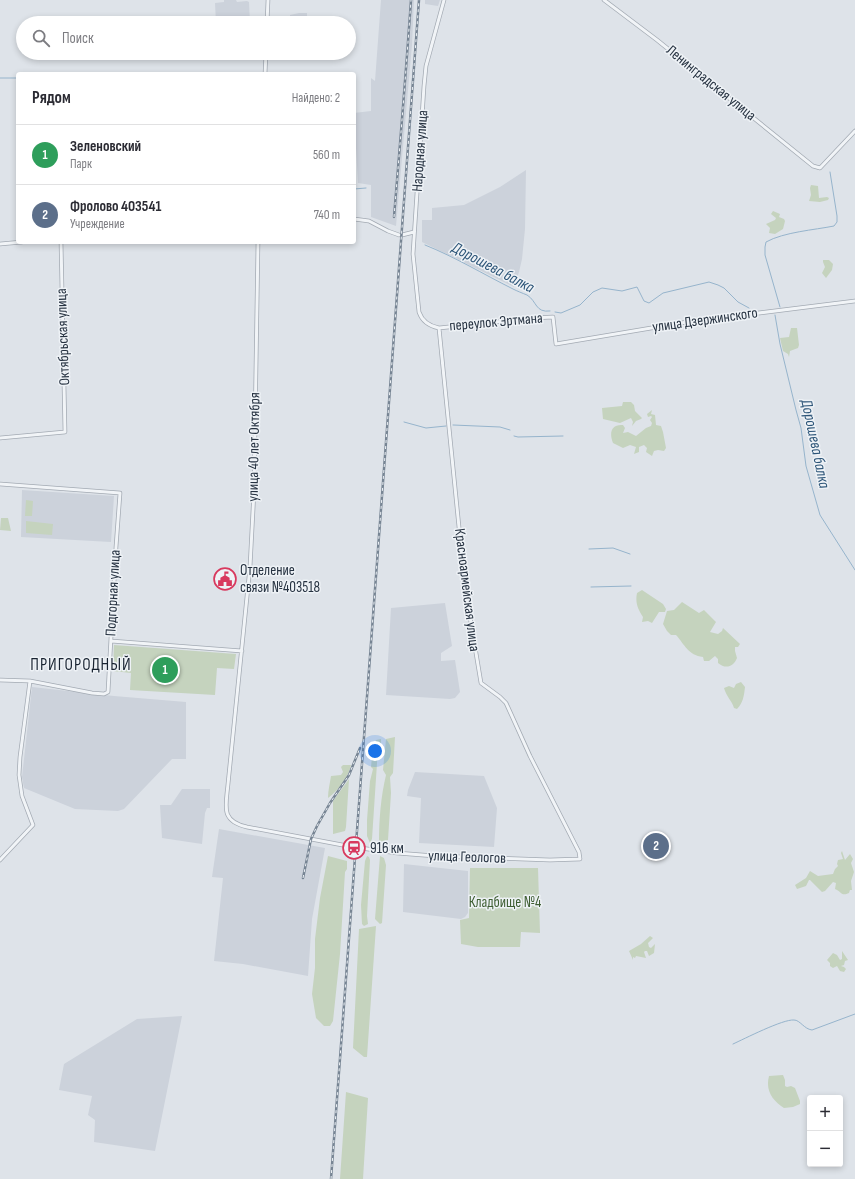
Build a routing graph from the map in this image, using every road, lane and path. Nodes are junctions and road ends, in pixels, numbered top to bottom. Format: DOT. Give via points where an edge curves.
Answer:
graph roads {
  1 [pos="268,0"];
  2 [pos="444,0"];
  3 [pos="604,0"];
  4 [pos="267,16"];
  5 [pos="266,60"];
  6 [pos="265,72"];
  7 [pos="855,131"];
  8 [pos="356,219"];
  9 [pos="414,232"];
  10 [pos="16,243"];
  11 [pos="0,244"];
  12 [pos="61,244"];
  13 [pos="258,244"];
  14 [pos="855,302"];
  15 [pos="553,317"];
  16 [pos="439,328"];
  17 [pos="0,438"];
  18 [pos="0,484"];
  19 [pos="110,642"];
  20 [pos="242,651"];
  21 [pos="0,680"];
  22 [pos="30,681"];
  23 [pos="355,848"];
  24 [pos="580,859"];
  25 [pos="0,860"];
  1 -- 4 [label="street"];
  2 -- 9 [label="street, Народная улица" via="426,66"];
  3 -- 7 [label="street, Ленинградская улица" via="809,164 820,168"];
  5 -- 6 [label="street"];
  8 -- 9 [label="street" via="369,221 400,235"];
  9 -- 16 [label="street, Народная улица" via="413,260 418,312 422,320"];
  10 -- 11 [label="street"];
  12 -- 17 [label="street, Октябрьская улица" via="65,432"];
  13 -- 20 [label="street, улица 40 лет Октября" via="254,491"];
  14 -- 15 [label="street, улица Дзержинского" via="687,322 556,344"];
  15 -- 16 [label="street, переулок Эртмана"];
  16 -- 24 [label="street, Красноармейская улица" via="465,587 481,683 506,703 579,852"];
  18 -- 19 [label="street, Подгорная улица" via="120,493"];
  19 -- 20 [label="street"];
  19 -- 22 [label="street, Подгорная улица" via="108,692 104,694 92,694"];
  20 -- 23 [label="street, улица 40 лет Октября" via="228,784 228,817 240,825"];
  21 -- 22 [label="street"];
  22 -- 25 [label="street" via="19,775 22,796 33,825"];
  23 -- 24 [label="street, улица Геологов" via="435,856"];
}
